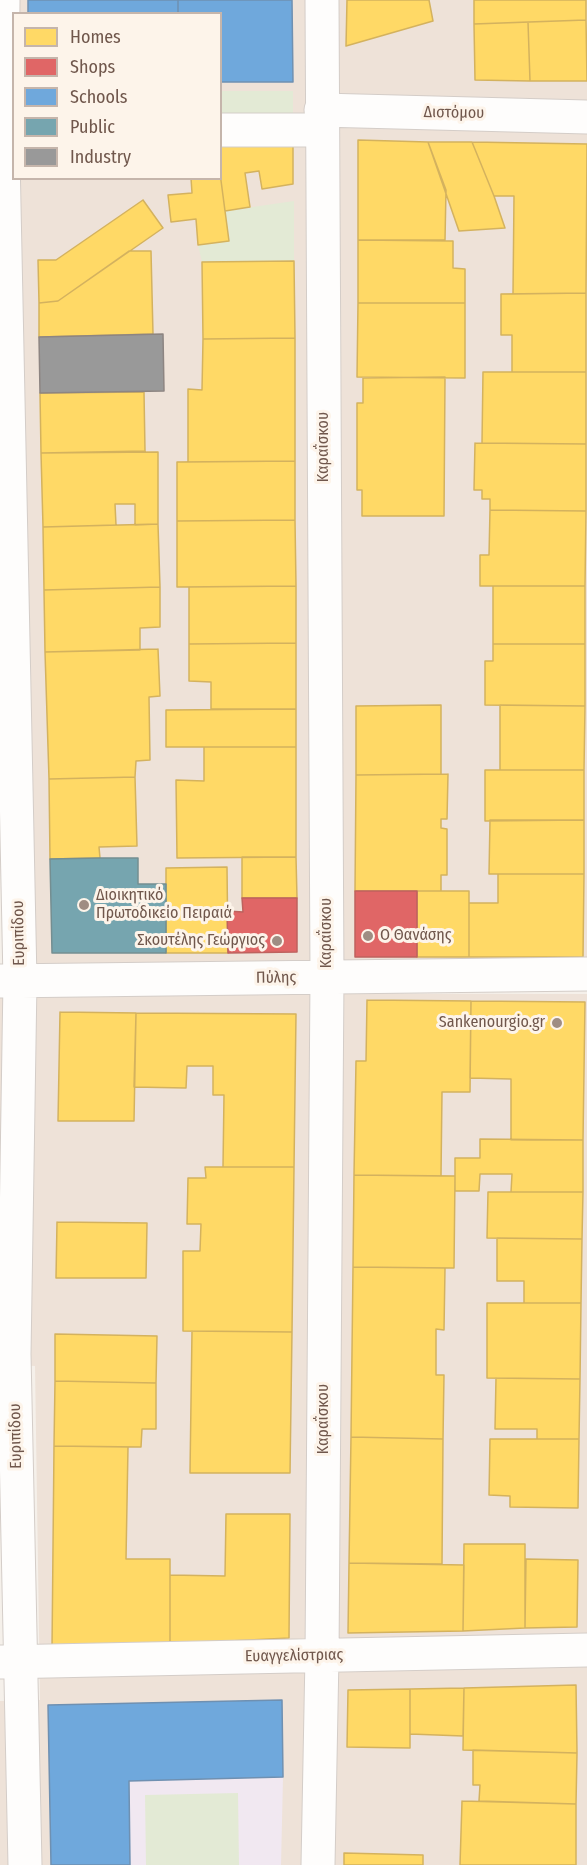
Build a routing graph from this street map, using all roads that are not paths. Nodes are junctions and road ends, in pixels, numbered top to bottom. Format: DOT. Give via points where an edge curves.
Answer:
graph roads {
  1 [pos="3,0"];
  2 [pos="322,0"];
  3 [pos="5,108"];
  4 [pos="587,117"];
  5 [pos="322,120"];
  6 [pos="222,130"];
  7 [pos="587,974"];
  8 [pos="327,977"];
  9 [pos="10,981"];
  10 [pos="7,1354"];
  11 [pos="587,1650"];
  12 [pos="322,1656"];
  13 [pos="10,1662"];
  14 [pos="26,1865"];
  15 [pos="318,1865"];
  1 -- 3 [label="street, Ευριπίδου"];
  2 -- 5 [label="street, Καραΐσκου"];
  3 -- 9 [label="street, Ευριπίδου"];
  4 -- 5 [label="street, Διστόμου"];
  5 -- 6 [label="street, Διστόμου"];
  5 -- 8 [label="street, Καραΐσκου"];
  7 -- 8 [label="street, Πύλης"];
  8 -- 9 [label="street, Πύλης"];
  8 -- 12 [label="street, Καραΐσκου"];
  9 -- 10 [label="street, Ευριπίδου"];
  10 -- 13 [label="street, Ευριπίδου"];
  11 -- 12 [label="street, Ευαγγελίστριας"];
  12 -- 13 [label="street, Ευαγγελίστριας"];
  12 -- 15 [label="street, Καραΐσκου"];
  13 -- 14 [label="street, Ευριπίδου"];
}
